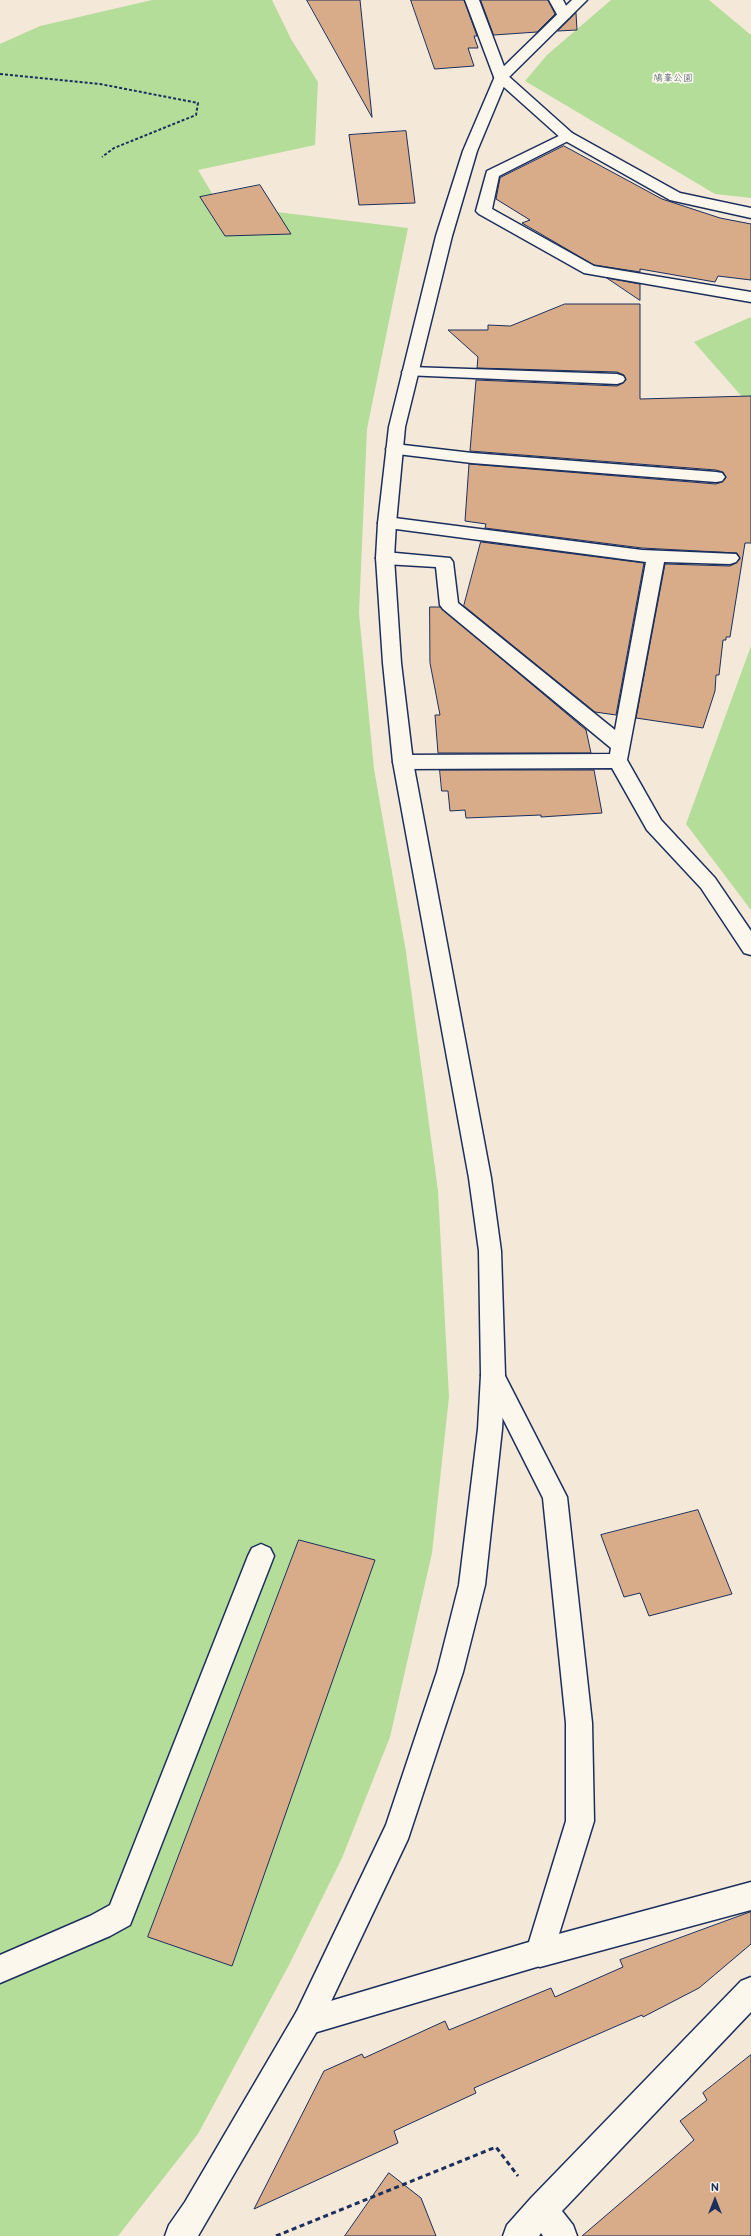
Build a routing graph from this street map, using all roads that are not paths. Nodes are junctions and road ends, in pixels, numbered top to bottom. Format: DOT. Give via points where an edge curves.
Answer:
graph roads {
  1 [pos="472,0"];
  2 [pos="580,0"];
  3 [pos="560,7"];
  4 [pos="502,77"];
  5 [pos="567,136"];
  6 [pos="751,213"];
  7 [pos="751,297"];
  8 [pos="410,372"];
  9 [pos="617,379"];
  10 [pos="395,449"];
  11 [pos="716,477"];
  12 [pos="387,523"];
  13 [pos="656,557"];
  14 [pos="385,558"];
  15 [pos="730,558"];
  16 [pos="619,754"];
  17 [pos="404,762"];
  18 [pos="751,947"];
  19 [pos="493,1375"];
  20 [pos="261,1556"];
  21 [pos="751,1896"];
  22 [pos="540,1953"];
  23 [pos="0,1969"];
  24 [pos="751,1991"];
  25 [pos="306,2021"];
  26 [pos="542,2209"];
  27 [pos="180,2236"];
  28 [pos="518,2236"];
  29 [pos="562,2236"];
  1 -- 4 [label="street"];
  2 -- 3 [label="street"];
  3 -- 4 [label="street"];
  4 -- 5 [label="street"];
  4 -- 8 [label="street" via="484,114 456,194"];
  5 -- 6 [label="street" via="675,197"];
  5 -- 7 [label="street" via="492,174 484,211 590,270"];
  8 -- 9 [label="street"];
  8 -- 10 [label="street"];
  10 -- 11 [label="street" via="472,458"];
  10 -- 12 [label="street"];
  12 -- 13 [label="street"];
  12 -- 14 [label="street"];
  13 -- 15 [label="street"];
  13 -- 16 [label="street"];
  14 -- 16 [label="street" via="444,562 449,605"];
  14 -- 17 [label="street" via="392,663"];
  16 -- 17 [label="street"];
  16 -- 18 [label="street" via="654,826 708,883"];
  17 -- 19 [label="street" via="480,1178 490,1251"];
  19 -- 22 [label="street" via="555,1497 579,1723 580,1821"];
  19 -- 25 [label="street" via="485,1486 472,1585 450,1672 398,1829"];
  20 -- 23 [label="street" via="120,1915"];
  21 -- 22 [label="street"];
  22 -- 25 [label="street"];
  24 -- 26 [label="street"];
  25 -- 27 [label="street" via="196,2213"];
  26 -- 28 [label="street"];
  26 -- 29 [label="street"];
}
